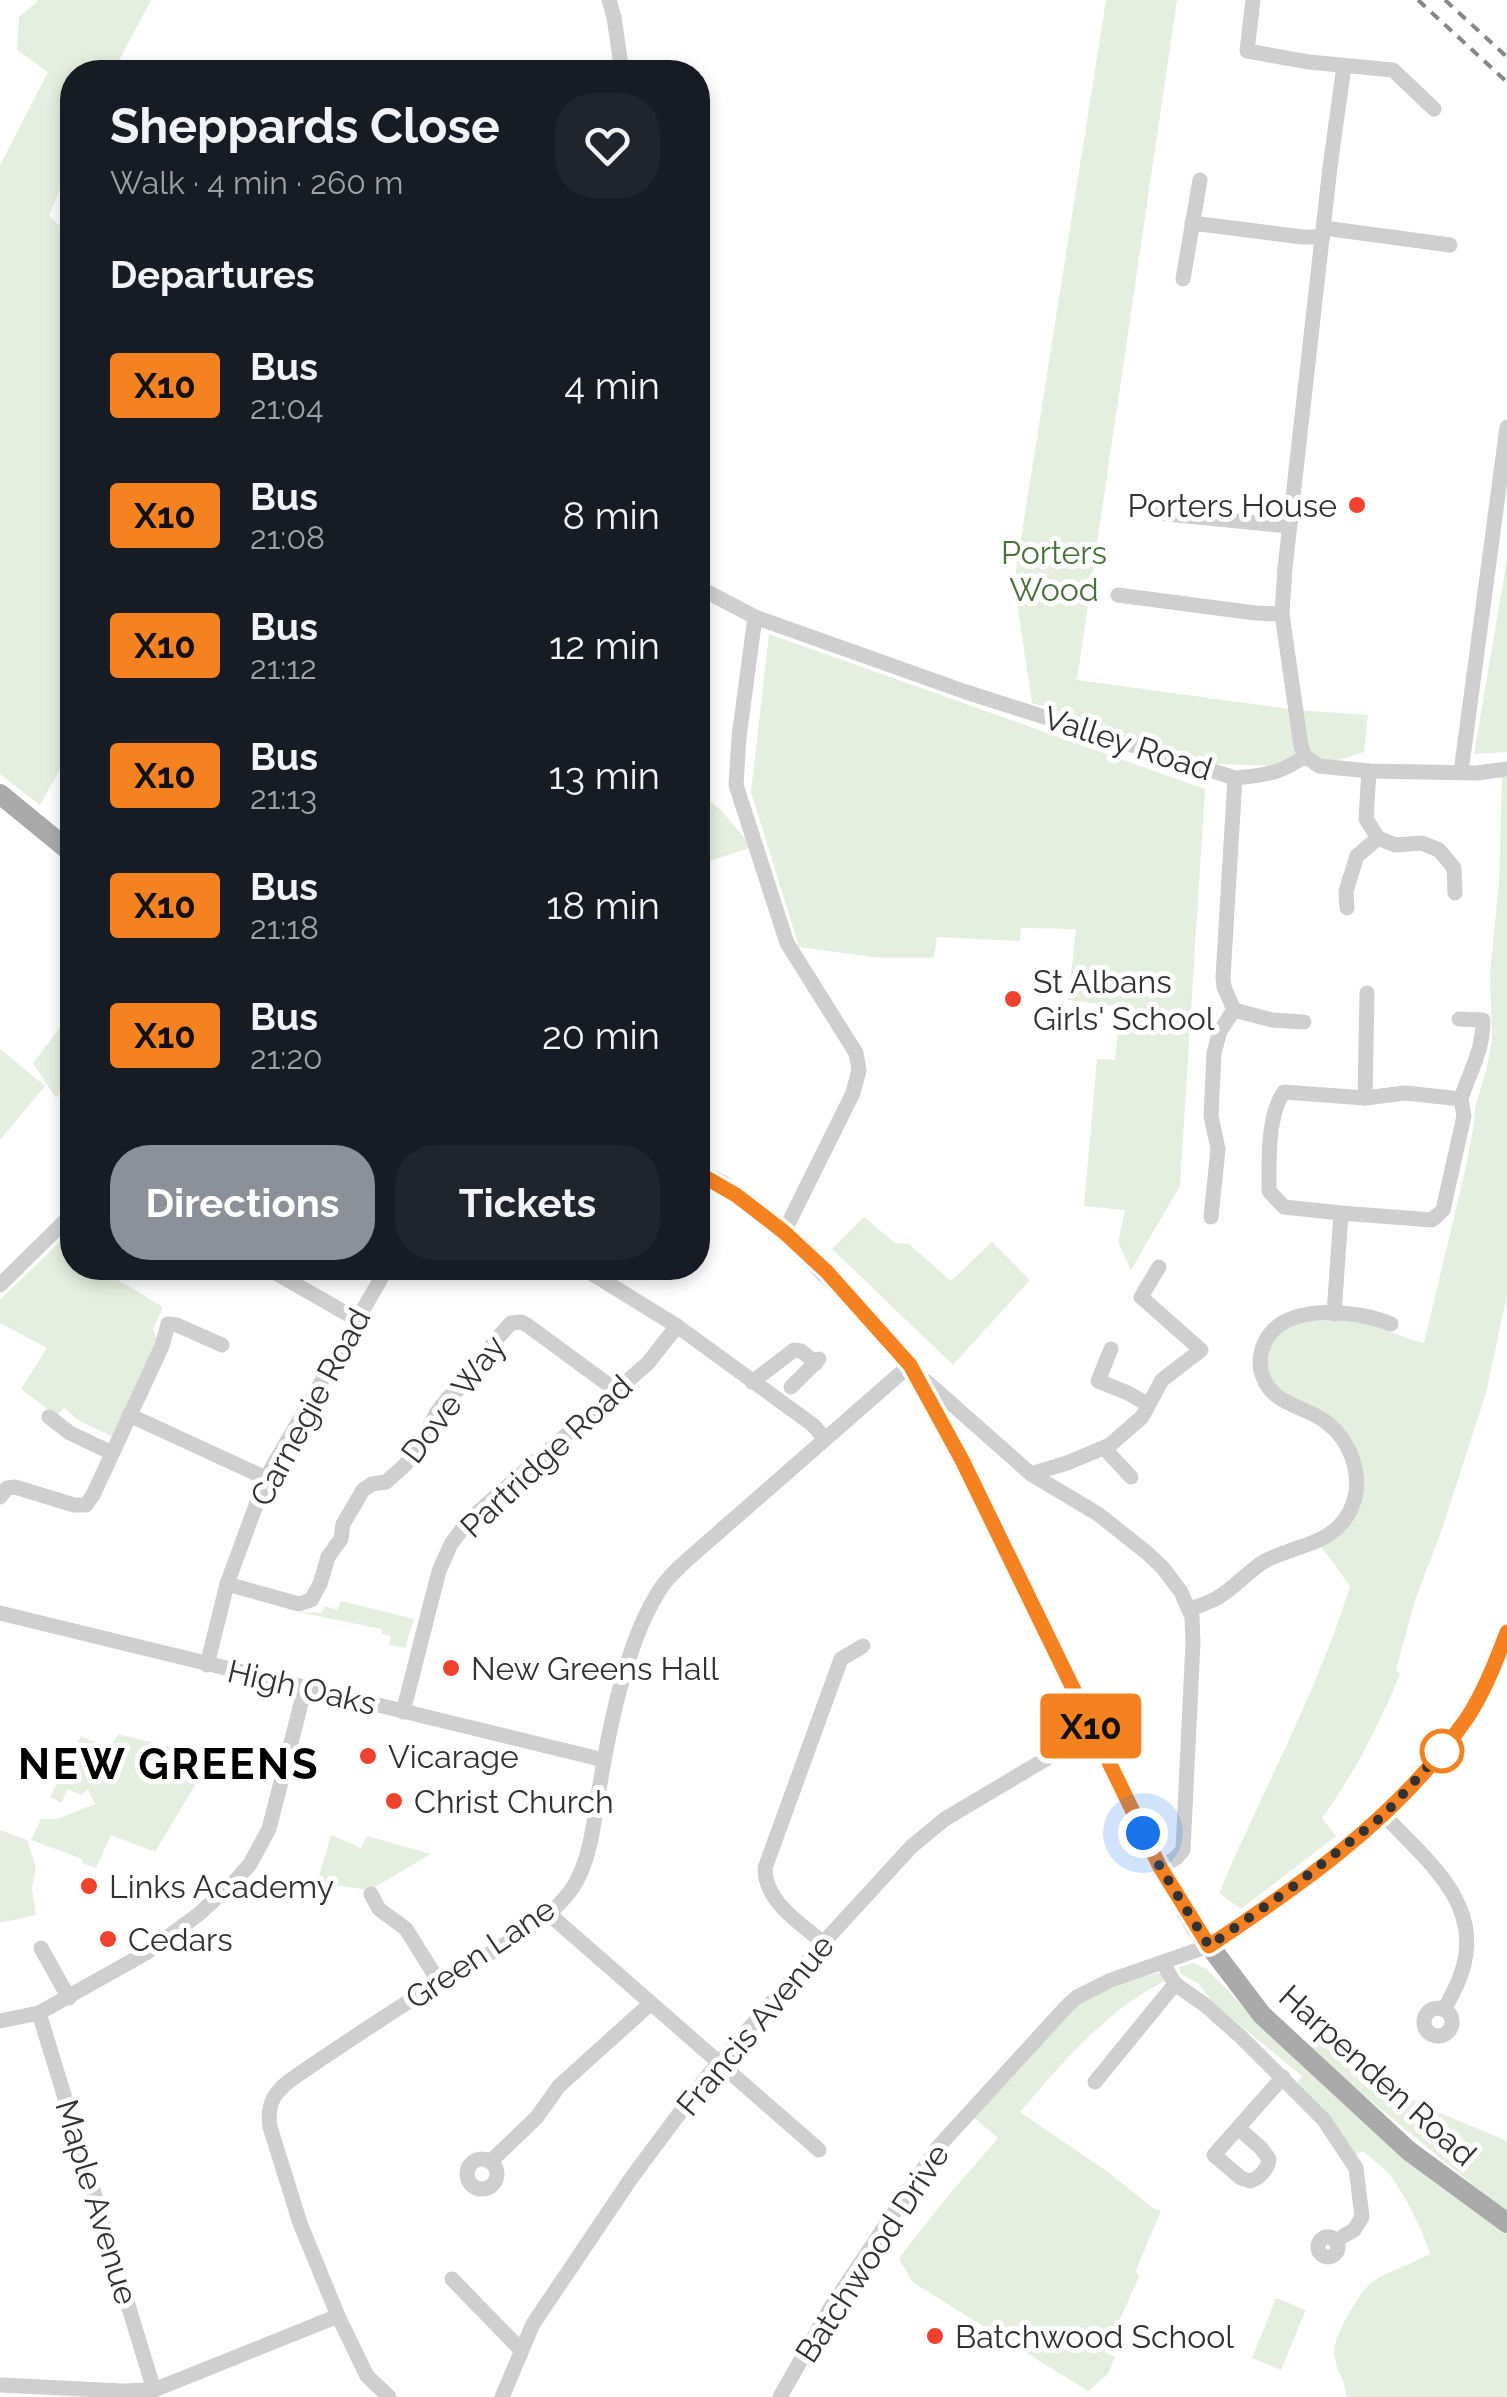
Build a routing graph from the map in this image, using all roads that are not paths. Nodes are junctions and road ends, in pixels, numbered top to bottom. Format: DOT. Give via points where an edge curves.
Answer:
graph roads {
  1 [pos="609,0"];
  2 [pos="1254,0"];
  3 [pos="620,60"];
  4 [pos="1344,66"];
  5 [pos="1434,109"];
  6 [pos="1200,180"];
  7 [pos="1192,223"];
  8 [pos="1324,232"];
  9 [pos="1450,246"];
  10 [pos="1183,279"];
  11 [pos="1507,427"];
  12 [pos="1157,513"];
  13 [pos="1288,526"];
  14 [pos="710,593"];
  15 [pos="1118,595"];
  16 [pos="1282,614"];
  17 [pos="755,617"];
  18 [pos="1305,756"];
  19 [pos="1507,769"];
  20 [pos="1369,771"];
  21 [pos="1460,772"];
  22 [pos="1234,778"];
  23 [pos="0,794"];
  24 [pos="1378,838"];
  25 [pos="60,842"];
  26 [pos="1455,893"];
  27 [pos="1347,908"];
  28 [pos="1367,993"];
  29 [pos="1234,1010"];
  30 [pos="1459,1019"];
  31 [pos="1304,1022"];
  32 [pos="1365,1098"];
  33 [pos="1461,1100"];
  34 [pos="710,1180"];
  35 [pos="1341,1213"];
  36 [pos="1210,1217"];
  37 [pos="60,1226"];
  38 [pos="784,1232"];
  39 [pos="1159,1266"];
  40 [pos="287,1280"];
  41 [pos="380,1280"];
  42 [pos="602,1280"];
  43 [pos="0,1285"];
  44 [pos="1334,1314"];
  45 [pos="356,1320"];
  46 [pos="1391,1324"];
  47 [pos="677,1326"];
  48 [pos="222,1345"];
  49 [pos="807,1346"];
  50 [pos="1111,1350"];
  51 [pos="821,1362"];
  52 [pos="910,1365"];
  53 [pos="752,1382"];
  54 [pos="927,1382"];
  55 [pos="791,1387"];
  56 [pos="617,1391"];
  57 [pos="1148,1404"];
  58 [pos="129,1415"];
  59 [pos="49,1417"];
  60 [pos="825,1439"];
  61 [pos="1104,1448"];
  62 [pos="112,1453"];
  63 [pos="1031,1474"];
  64 [pos="1131,1477"];
  65 [pos="266,1478"];
  66 [pos="0,1497"];
  67 [pos="227,1584"];
  68 [pos="1189,1610"];
  69 [pos="0,1613"];
  70 [pos="1507,1632"];
  71 [pos="863,1646"];
  72 [pos="207,1665"];
  73 [pos="1500,1671"];
  74 [pos="305,1688"];
  75 [pos="403,1712"];
  76 [pos="1093,1731"];
  77 [pos="604,1760"];
  78 [pos="1384,1815"];
  79 [pos="1160,1867"];
  80 [pos="371,1894"];
  81 [pos="549,1914"];
  82 [pos="823,1943"];
  83 [pos="1209,1946"];
  84 [pos="41,1948"];
  85 [pos="1163,1963"];
  86 [pos="439,1982"];
  87 [pos="1175,1984"];
  88 [pos="69,1998"];
  89 [pos="650,2004"];
  90 [pos="1444,2010"];
  91 [pos="39,2013"];
  92 [pos="0,2021"];
  93 [pos="720,2062"];
  94 [pos="1283,2077"];
  95 [pos="1095,2082"];
  96 [pos="1238,2128"];
  97 [pos="819,2150"];
  98 [pos="490,2162"];
  99 [pos="1507,2223"];
  100 [pos="1335,2241"];
  101 [pos="452,2279"];
  102 [pos="338,2316"];
  103 [pos="521,2350"];
  104 [pos="0,2385"];
  105 [pos="154,2390"];
  106 [pos="389,2397"];
  107 [pos="502,2397"];
  108 [pos="780,2397"];
  1 -- 3 [label="street"];
  2 -- 4 [label="street" via="1247,50"];
  4 -- 5 [label="street" via="1393,70"];
  4 -- 8 [label="street"];
  6 -- 7 [label="street"];
  7 -- 8 [label="street" via="1302,237"];
  7 -- 10 [label="street"];
  8 -- 9 [label="street"];
  8 -- 13 [label="street"];
  11 -- 21 [label="street"];
  12 -- 13 [label="street"];
  13 -- 16 [label="street"];
  14 -- 17 [label="street, Valley Road"];
  15 -- 16 [label="street"];
  16 -- 18 [label="street"];
  17 -- 22 [label="street, Valley Road"];
  17 -- 38 [label="street" via="736,785 787,943 856,1053 859,1070"];
  18 -- 20 [label="street" via="1320,766"];
  18 -- 22 [label="street, Valley Road" via="1271,775"];
  19 -- 21 [label="street"];
  20 -- 21 [label="street"];
  20 -- 24 [label="street" via="1366,819"];
  22 -- 29 [label="street" via="1223,977"];
  23 -- 25 [label="main road"];
  24 -- 26 [label="street" via="1439,850 1454,868"];
  24 -- 27 [label="street" via="1357,856"];
  28 -- 32 [label="street"];
  29 -- 31 [label="street"];
  29 -- 36 [label="street" via="1215,1042 1211,1116 1218,1149"];
  30 -- 33 [label="street" via="1483,1020 1478,1059"];
  32 -- 33 [label="street" via="1405,1093"];
  32 -- 35 [label="street" via="1284,1092 1273,1123 1269,1191 1284,1207"];
  33 -- 35 [label="street" via="1464,1116 1443,1210 1432,1220"];
  34 -- 38 [label="main road, Harpenden Road"];
  35 -- 44 [label="street"];
  37 -- 43 [label="street"];
  38 -- 52 [label="main road, Harpenden Road"];
  39 -- 57 [label="street" via="1136,1303 1201,1350 1162,1380"];
  40 -- 45 [label="street"];
  41 -- 45 [label="street, Carnegie Road"];
  42 -- 47 [label="street"];
  44 -- 46 [label="street"];
  44 -- 68 [label="street" via="1293,1316 1277,1327 1262,1349 1260,1367 1278,1398 1327,1422 1344,1440 1358,1475 1351,1510 1326,1536 1264,1562 1218,1598"];
  45 -- 65 [label="street, Carnegie Road"];
  47 -- 53 [label="street"];
  47 -- 56 [label="street, Partridge Road"];
  48 -- 58 [label="street" via="168,1324"];
  49 -- 51 [label="street"];
  50 -- 57 [label="street" via="1098,1381"];
  51 -- 53 [label="street" via="794,1350"];
  51 -- 55 [label="street"];
  52 -- 60 [label="street, Green Lane"];
  52 -- 76 [label="main road, Harpenden Road"];
  53 -- 60 [label="street"];
  54 -- 63 [label="street"];
  56 -- 67 [label="street, Dove Way" via="528,1325 512,1323 493,1343 485,1366 437,1412 405,1466 386,1482 366,1487 311,1600 299,1604"];
  56 -- 75 [label="street, Partridge Road" via="468,1521 452,1544"];
  57 -- 61 [label="street"];
  58 -- 62 [label="street"];
  58 -- 65 [label="street"];
  59 -- 62 [label="street"];
  60 -- 77 [label="street, Green Lane" via="662,1586 640,1628"];
  61 -- 63 [label="street"];
  61 -- 64 [label="street"];
  62 -- 66 [label="street" via="86,1505 16,1487"];
  63 -- 68 [label="street" via="1138,1545 1172,1580"];
  65 -- 67 [label="street, Carnegie Road"];
  67 -- 72 [label="street, Carnegie Road"];
  68 -- 79 [label="street" via="1183,1850"];
  69 -- 72 [label="street, High Oaks"];
  70 -- 73 [label="street, Batchwood Drive"];
  71 -- 82 [label="street" via="841,1659 765,1868 774,1900"];
  72 -- 74 [label="street, High Oaks"];
  73 -- 78 [label="street, Batchwood Drive" via="1432,1764"];
  74 -- 75 [label="street, High Oaks"];
  74 -- 88 [label="street" via="276,1808 250,1864 174,1933"];
  75 -- 77 [label="street, High Oaks"];
  76 -- 79 [label="main road, Harpenden Road"];
  76 -- 82 [label="street, Francis Avenue" via="945,1819"];
  77 -- 81 [label="street, Green Lane" via="580,1872"];
  78 -- 83 [label="street, Batchwood Drive"];
  78 -- 90 [label="street" via="1451,1888 1464,1914 1462,1972"];
  79 -- 83 [label="main road, Harpenden Road"];
  80 -- 86 [label="street" via="386,1922 406,1929"];
  81 -- 86 [label="street, Green Lane"];
  81 -- 89 [label="street"];
  82 -- 93 [label="street, Francis Avenue"];
  83 -- 85 [label="street, Batchwood Drive"];
  83 -- 99 [label="main road, Harpenden Road" via="1262,2015 1299,2050 1408,2151"];
  84 -- 88 [label="street"];
  85 -- 87 [label="street"];
  85 -- 108 [label="street, Batchwood Drive" via="1078,1997 938,2147"];
  86 -- 102 [label="street, Green Lane" via="281,2086 269,2106 284,2176"];
  87 -- 94 [label="street"];
  87 -- 95 [label="street"];
  88 -- 91 [label="street"];
  89 -- 93 [label="street"];
  89 -- 98 [label="street"];
  91 -- 92 [label="street"];
  91 -- 105 [label="street, Maple Avenue"];
  93 -- 97 [label="street"];
  93 -- 103 [label="street, Francis Avenue" via="632,2177"];
  94 -- 96 [label="street"];
  94 -- 100 [label="street" via="1324,2120 1356,2168 1362,2217"];
  101 -- 103 [label="street"];
  102 -- 105 [label="street"];
  102 -- 106 [label="street, Green Lane" via="367,2376"];
  103 -- 107 [label="street, Francis Avenue"];
  104 -- 105 [label="street"];
}
